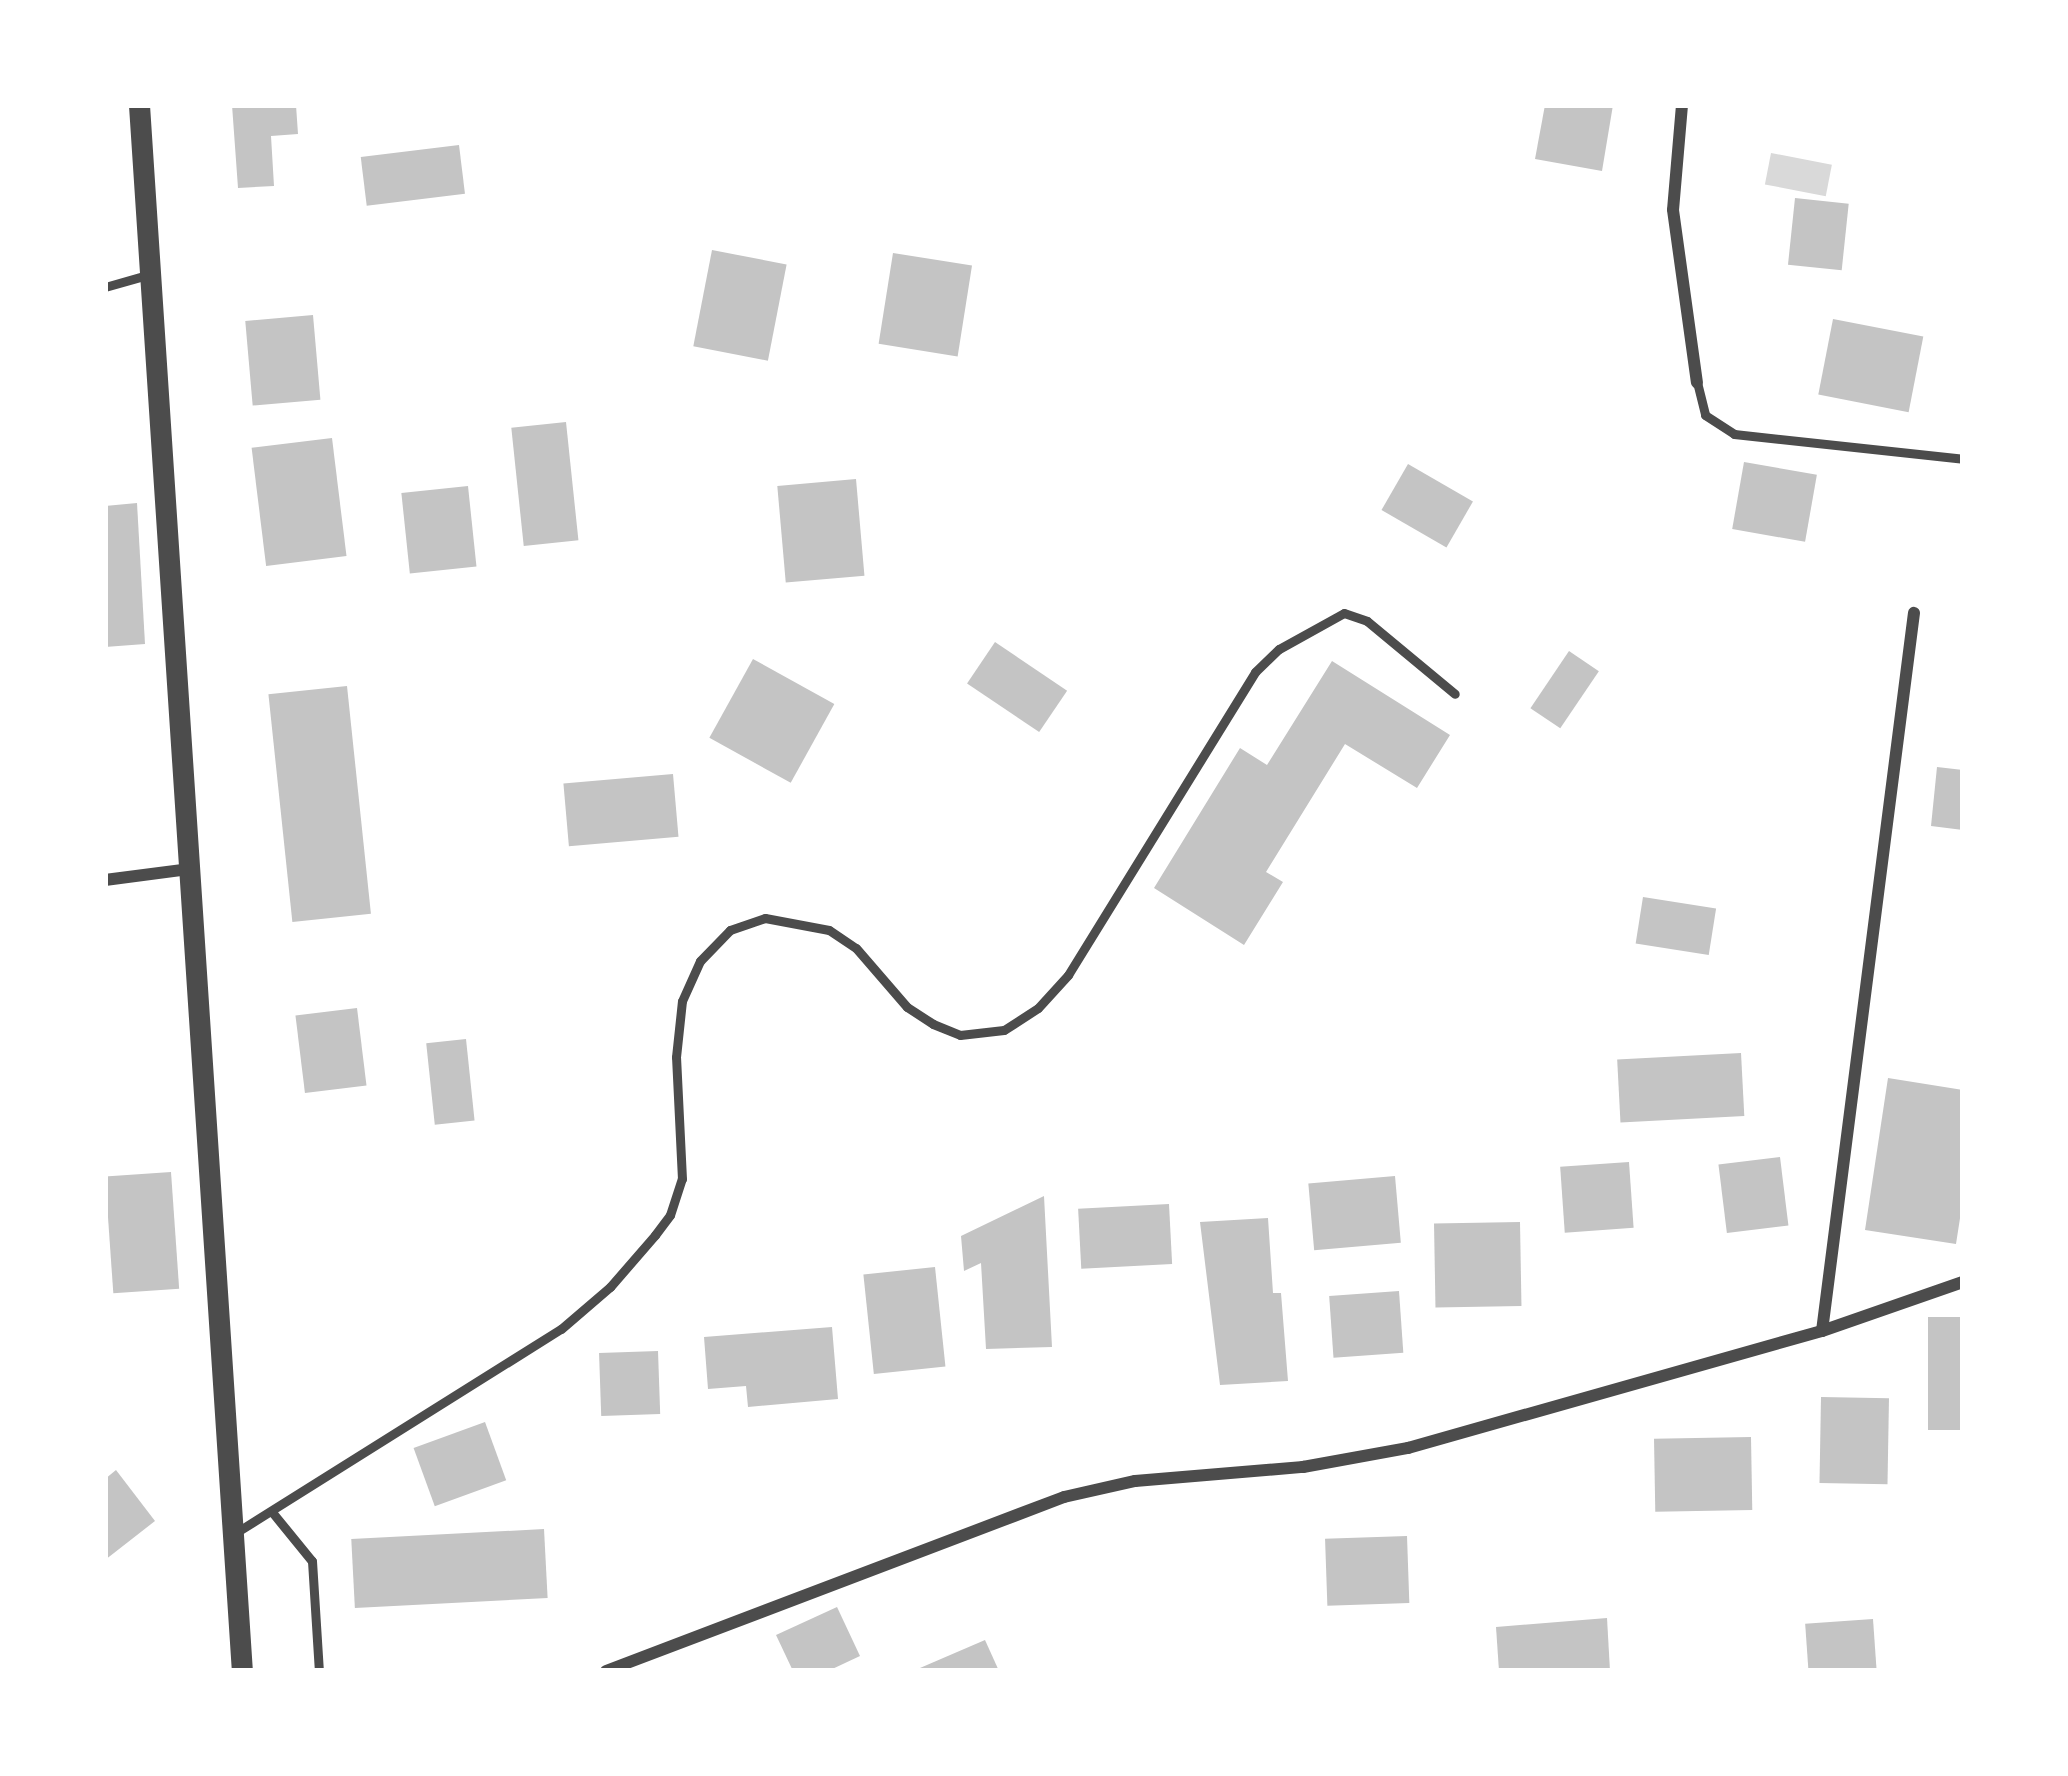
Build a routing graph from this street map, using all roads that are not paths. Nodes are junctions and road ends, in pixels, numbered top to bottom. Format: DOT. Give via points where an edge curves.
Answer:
graph roads {
  1 [pos="139,105"];
  2 [pos="1682,105"];
  3 [pos="151,274"];
  4 [pos="105,287"];
  5 [pos="1697,382"];
  6 [pos="1963,459"];
  7 [pos="1914,613"];
  8 [pos="1455,694"];
  9 [pos="190,869"];
  10 [pos="105,880"];
  11 [pos="1963,1282"];
  12 [pos="1822,1331"];
  13 [pos="272,1512"];
  14 [pos="233,1534"];
  15 [pos="242,1671"];
  16 [pos="319,1671"];
  17 [pos="606,1671"];
  1 -- 3 [label="street"];
  2 -- 5 [label="street" via="1673,210"];
  3 -- 4 [label="lane"];
  3 -- 9 [label="street"];
  5 -- 6 [label="lane" via="1705,415 1734,434"];
  7 -- 12 [label="street"];
  8 -- 13 [label="lane" via="1367,621 1343,613 1279,649 1255,672 1059,988 1004,1030 961,1035 933,1024 829,930 765,918 730,931 700,961 682,1001 682,1179 655,1235 610,1287 549,1337"];
  9 -- 10 [label="street"];
  9 -- 14 [label="street"];
  11 -- 12 [label="street"];
  12 -- 17 [label="street" via="1408,1448 1064,1497"];
  13 -- 14 [label="lane"];
  13 -- 16 [label="lane" via="312,1562"];
  14 -- 15 [label="street"];
}
